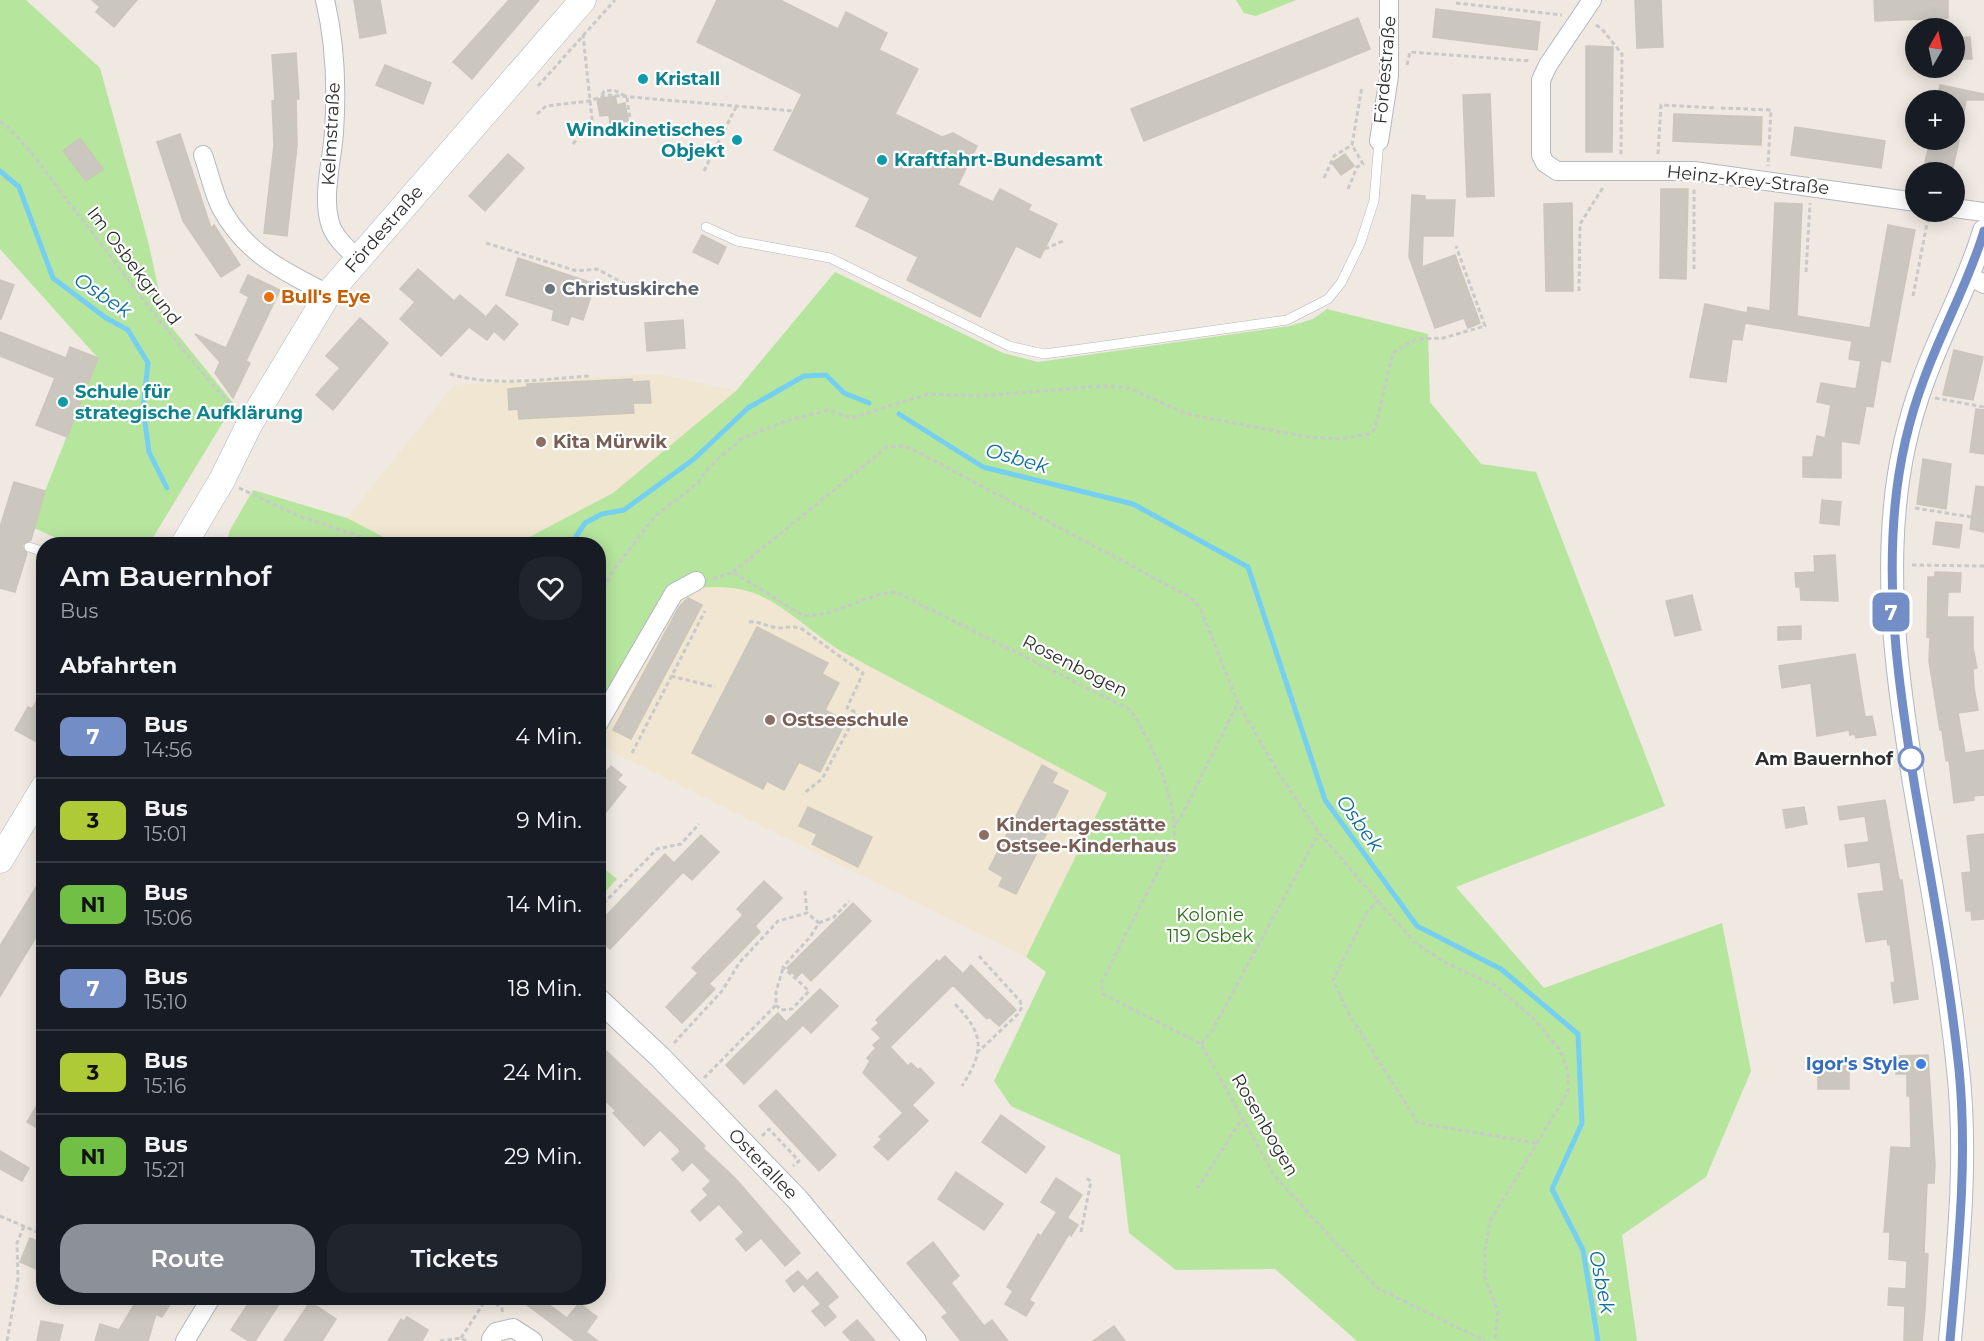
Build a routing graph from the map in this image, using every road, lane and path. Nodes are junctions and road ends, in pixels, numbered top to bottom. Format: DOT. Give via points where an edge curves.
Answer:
graph roads {
  1 [pos="325,0"];
  2 [pos="583,0"];
  3 [pos="615,0"];
  4 [pos="1389,0"];
  5 [pos="1592,0"];
  6 [pos="1456,3"];
  7 [pos="1582,17"];
  8 [pos="583,35"];
  9 [pos="1410,52"];
  10 [pos="1548,65"];
  11 [pos="1362,86"];
  12 [pos="531,94"];
  13 [pos="627,97"];
  14 [pos="589,101"];
  15 [pos="736,107"];
  16 [pos="794,111"];
  17 [pos="537,114"];
  18 [pos="0,121"];
  19 [pos="632,136"];
  20 [pos="1379,141"];
  21 [pos="573,144"];
  22 [pos="1352,145"];
  23 [pos="203,155"];
  24 [pos="704,171"];
  25 [pos="1658,171"];
  26 [pos="1694,171"];
  27 [pos="1617,172"];
  28 [pos="1324,178"];
  29 [pos="1767,179"];
  30 [pos="1811,186"];
  31 [pos="1348,189"];
  32 [pos="1905,200"];
  33 [pos="1965,209"];
  34 [pos="1984,212"];
  35 [pos="1927,222"];
  36 [pos="706,227"];
  37 [pos="1984,231"];
  38 [pos="1065,240"];
  39 [pos="486,243"];
  40 [pos="1456,246"];
  41 [pos="1045,249"];
  42 [pos="358,260"];
  43 [pos="1694,269"];
  44 [pos="1806,272"];
  45 [pos="1976,279"];
  46 [pos="640,282"];
  47 [pos="1579,291"];
  48 [pos="328,294"];
  49 [pos="1913,296"];
  50 [pos="450,374"];
  51 [pos="589,376"];
  52 [pos="1918,395"];
  53 [pos="1984,407"];
  54 [pos="249,425"];
  55 [pos="222,480"];
  56 [pos="1895,505"];
  57 [pos="1984,519"];
  58 [pos="188,537"];
  59 [pos="361,537"];
  60 [pos="29,547"];
  61 [pos="36,549"];
  62 [pos="1892,565"];
  63 [pos="1984,566"];
  64 [pos="733,572"];
  65 [pos="696,581"];
  66 [pos="606,584"];
  67 [pos="705,611"];
  68 [pos="749,622"];
  69 [pos="671,676"];
  70 [pos="716,687"];
  71 [pos="1238,704"];
  72 [pos="606,710"];
  73 [pos="632,753"];
  74 [pos="803,794"];
  75 [pos="36,801"];
  76 [pos="1176,823"];
  77 [pos="699,824"];
  78 [pos="1319,833"];
  79 [pos="0,860"];
  80 [pos="805,891"];
  81 [pos="1379,900"];
  82 [pos="606,901"];
  83 [pos="849,901"];
  84 [pos="807,913"];
  85 [pos="819,923"];
  86 [pos="979,956"];
  87 [pos="783,968"];
  88 [pos="955,1004"];
  89 [pos="776,1005"];
  90 [pos="606,1006"];
  91 [pos="1201,1044"];
  92 [pos="979,1051"];
  93 [pos="660,1057"];
  94 [pos="962,1086"];
  95 [pos="692,1090"];
  96 [pos="1242,1119"];
  97 [pos="769,1129"];
  98 [pos="1536,1143"];
  99 [pos="1086,1178"];
  100 [pos="778,1180"];
  101 [pos="1197,1189"];
  102 [pos="0,1216"];
  103 [pos="24,1226"];
  104 [pos="36,1231"];
  105 [pos="1081,1232"];
  106 [pos="207,1305"];
  107 [pos="483,1305"];
  108 [pos="497,1305"];
  109 [pos="497,1334"];
  110 [pos="461,1338"];
  111 [pos="7,1341"];
  112 [pos="185,1341"];
  113 [pos="440,1341"];
  114 [pos="466,1341"];
  115 [pos="532,1341"];
  116 [pos="915,1341"];
  117 [pos="1485,1341"];
  118 [pos="1495,1341"];
  119 [pos="1950,1341"];
  1 -- 42 [label="street, Kelmstraße" via="333,57 334,129 327,205 339,240"];
  2 -- 42 [label="main road, Fördestraße"];
  3 -- 8 [label="path"];
  4 -- 20 [label="street, Fördestraße" via="1389,76"];
  5 -- 7 [label="street"];
  6 -- 7 [label="path"];
  7 -- 10 [label="street"];
  7 -- 27 [label="path" via="1602,29 1622,54 1621,162"];
  8 -- 12 [label="path"];
  8 -- 14 [label="path"];
  9 -- 10 [label="path" via="1540,61"];
  10 -- 27 [label="street, Heinz-Krey-Straße" via="1541,80 1541,155 1545,163 1557,171"];
  11 -- 22 [label="path"];
  13 -- 14 [label="path" via="602,96"];
  13 -- 15 [label="path"];
  13 -- 19 [label="path"];
  14 -- 17 [label="path" via="546,106"];
  14 -- 21 [label="path" via="592,119"];
  15 -- 16 [label="path"];
  15 -- 24 [label="path"];
  18 -- 54 [label="path, Im Osbekgrund" via="55,185 173,339"];
  20 -- 36 [label="lane" via="1374,201 1360,244 1341,283 1328,298 1306,312 1287,320 1044,354 1009,346 830,258 737,241"];
  22 -- 28 [label="path" via="1334,156"];
  22 -- 31 [label="path" via="1363,164 1357,167"];
  23 -- 48 [label="street" via="220,206 238,235 266,261"];
  25 -- 26 [label="street, Heinz-Krey-Straße"];
  25 -- 27 [label="street, Heinz-Krey-Straße"];
  25 -- 29 [label="path" via="1661,105 1771,110"];
  26 -- 29 [label="street, Heinz-Krey-Straße"];
  26 -- 43 [label="path"];
  27 -- 47 [label="path" via="1580,224"];
  29 -- 30 [label="street, Heinz-Krey-Straße"];
  30 -- 32 [label="street, Heinz-Krey-Straße"];
  30 -- 44 [label="path"];
  33 -- 34 [label="street"];
  35 -- 49 [label="path"];
  37 -- 45 [label="street"];
  38 -- 41 [label="path"];
  39 -- 46 [label="path" via="576,271 597,269 631,287"];
  40 -- 66 [label="path" via="1485,326 1443,338 1416,339 1393,353 1375,429 1369,434 1339,439 1307,437 1227,423 1187,414 1129,388 1104,386 980,396 928,394 851,418 828,410 741,440 709,467 698,483 656,516"];
  42 -- 48 [label="main road, Fördestraße"];
  45 -- 52 [label="street"];
  48 -- 54 [label="main road, Fördestraße"];
  50 -- 51 [label="path" via="496,382"];
  52 -- 53 [label="path"];
  52 -- 56 [label="street"];
  54 -- 55 [label="main road, Fördestraße"];
  55 -- 58 [label="main road, Fördestraße"];
  55 -- 59 [label="path" via="299,516"];
  56 -- 57 [label="path"];
  56 -- 62 [label="street"];
  60 -- 61 [label="lane"];
  62 -- 63 [label="path"];
  62 -- 119 [label="street" via="1891,611 1897,677 1959,1069 1963,1188"];
  64 -- 65 [label="path"];
  64 -- 71 [label="path" via="887,447 904,446 1190,597 1204,617"];
  64 -- 76 [label="path, Rosenbogen" via="802,615 816,617 896,592 1129,709 1143,727"];
  65 -- 72 [label="street" via="674,593"];
  67 -- 69 [label="path"];
  68 -- 74 [label="path" via="802,629 863,672 847,708 857,713 822,779"];
  69 -- 70 [label="path"];
  69 -- 73 [label="path"];
  71 -- 76 [label="path"];
  71 -- 78 [label="path"];
  75 -- 79 [label="main road"];
  76 -- 91 [label="path" via="1174,840 1101,983 1103,994"];
  77 -- 82 [label="path" via="681,844 657,849"];
  78 -- 81 [label="path"];
  78 -- 91 [label="path" via="1213,1029"];
  80 -- 84 [label="path"];
  81 -- 98 [label="path" via="1414,942 1446,963 1496,986 1532,1017 1560,1050 1568,1072 1568,1092"];
  81 -- 98 [label="path" via="1368,911 1333,980 1349,1014 1418,1123"];
  83 -- 85 [label="path" via="834,916"];
  84 -- 85 [label="path"];
  84 -- 93 [label="path" via="778,921 740,962 722,991"];
  85 -- 87 [label="path"];
  86 -- 92 [label="path" via="1022,1007"];
  87 -- 89 [label="path"];
  87 -- 89 [label="path" via="809,991 792,1009 782,1010"];
  88 -- 92 [label="path" via="978,1034"];
  89 -- 95 [label="path"];
  90 -- 93 [label="street, Osterallee"];
  91 -- 96 [label="path, Rosenbogen"];
  92 -- 94 [label="path"];
  93 -- 95 [label="street, Osterallee"];
  95 -- 100 [label="street, Osterallee"];
  96 -- 101 [label="path"];
  96 -- 117 [label="path, Rosenbogen" via="1274,1175 1377,1288"];
  97 -- 100 [label="path" via="799,1161"];
  98 -- 118 [label="path" via="1490,1221 1485,1278 1498,1311"];
  99 -- 105 [label="path" via="1091,1181"];
  100 -- 116 [label="street, Osterallee"];
  102 -- 103 [label="path"];
  103 -- 104 [label="path"];
  103 -- 111 [label="path" via="17,1243 18,1279"];
  106 -- 112 [label="street"];
  107 -- 110 [label="path"];
  108 -- 109 [label="path" via="502,1309"];
  109 -- 115 [label="street" via="513,1328"];
  110 -- 113 [label="path"];
  110 -- 114 [label="path"];
}
